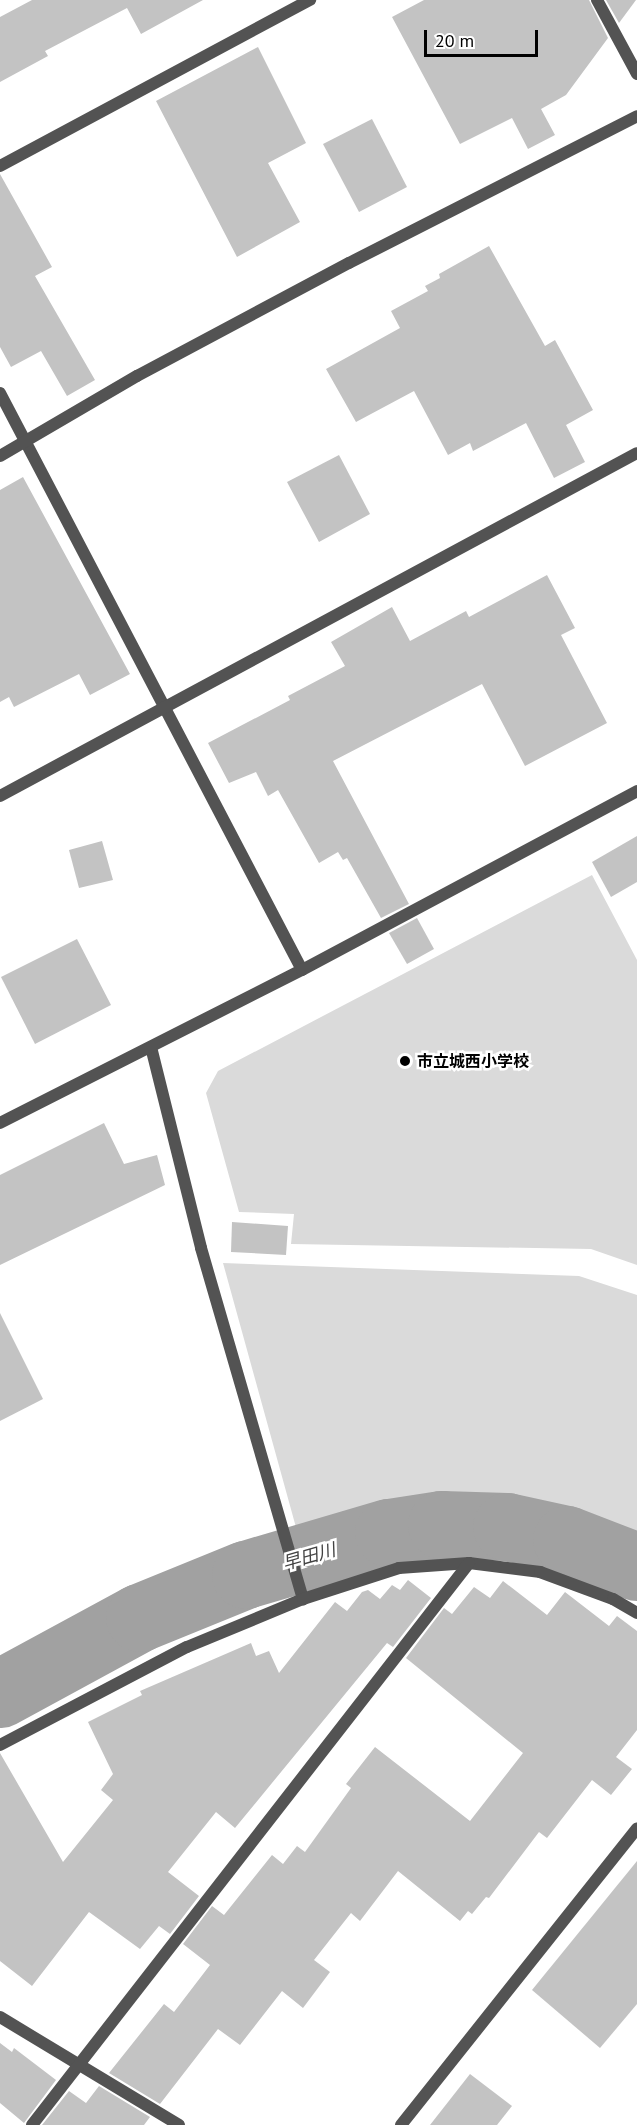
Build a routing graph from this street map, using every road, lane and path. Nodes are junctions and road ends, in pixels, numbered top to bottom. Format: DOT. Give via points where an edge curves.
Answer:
graph roads {
  1 [pos="310,0"];
  2 [pos="597,0"];
  3 [pos="637,74"];
  4 [pos="637,116"];
  5 [pos="0,166"];
  6 [pos="0,393"];
  7 [pos="26,442"];
  8 [pos="637,453"];
  9 [pos="0,456"];
  10 [pos="166,708"];
  11 [pos="637,790"];
  12 [pos="0,796"];
  13 [pos="302,970"];
  14 [pos="151,1047"];
  15 [pos="0,1123"];
  16 [pos="469,1563"];
  17 [pos="301,1594"];
  18 [pos="637,1613"];
  19 [pos="0,1744"];
  20 [pos="637,1828"];
  21 [pos="0,2017"];
  22 [pos="79,2065"];
  23 [pos="32,2125"];
  24 [pos="179,2125"];
  25 [pos="401,2125"];
  1 -- 5 [label="street"];
  2 -- 3 [label="street"];
  4 -- 7 [label="street" via="339,268 137,376"];
  6 -- 7 [label="street"];
  7 -- 9 [label="street"];
  7 -- 10 [label="street"];
  8 -- 10 [label="street"];
  10 -- 12 [label="street"];
  10 -- 13 [label="street"];
  11 -- 13 [label="street"];
  13 -- 14 [label="street"];
  14 -- 15 [label="street"];
  14 -- 17 [label="street" via="201,1248"];
  16 -- 17 [label="street" via="399,1568"];
  16 -- 18 [label="street" via="540,1572 613,1599"];
  16 -- 22 [label="street"];
  17 -- 19 [label="street" via="187,1647"];
  20 -- 25 [label="street"];
  21 -- 22 [label="street"];
  22 -- 23 [label="street"];
  22 -- 24 [label="street"];
}
